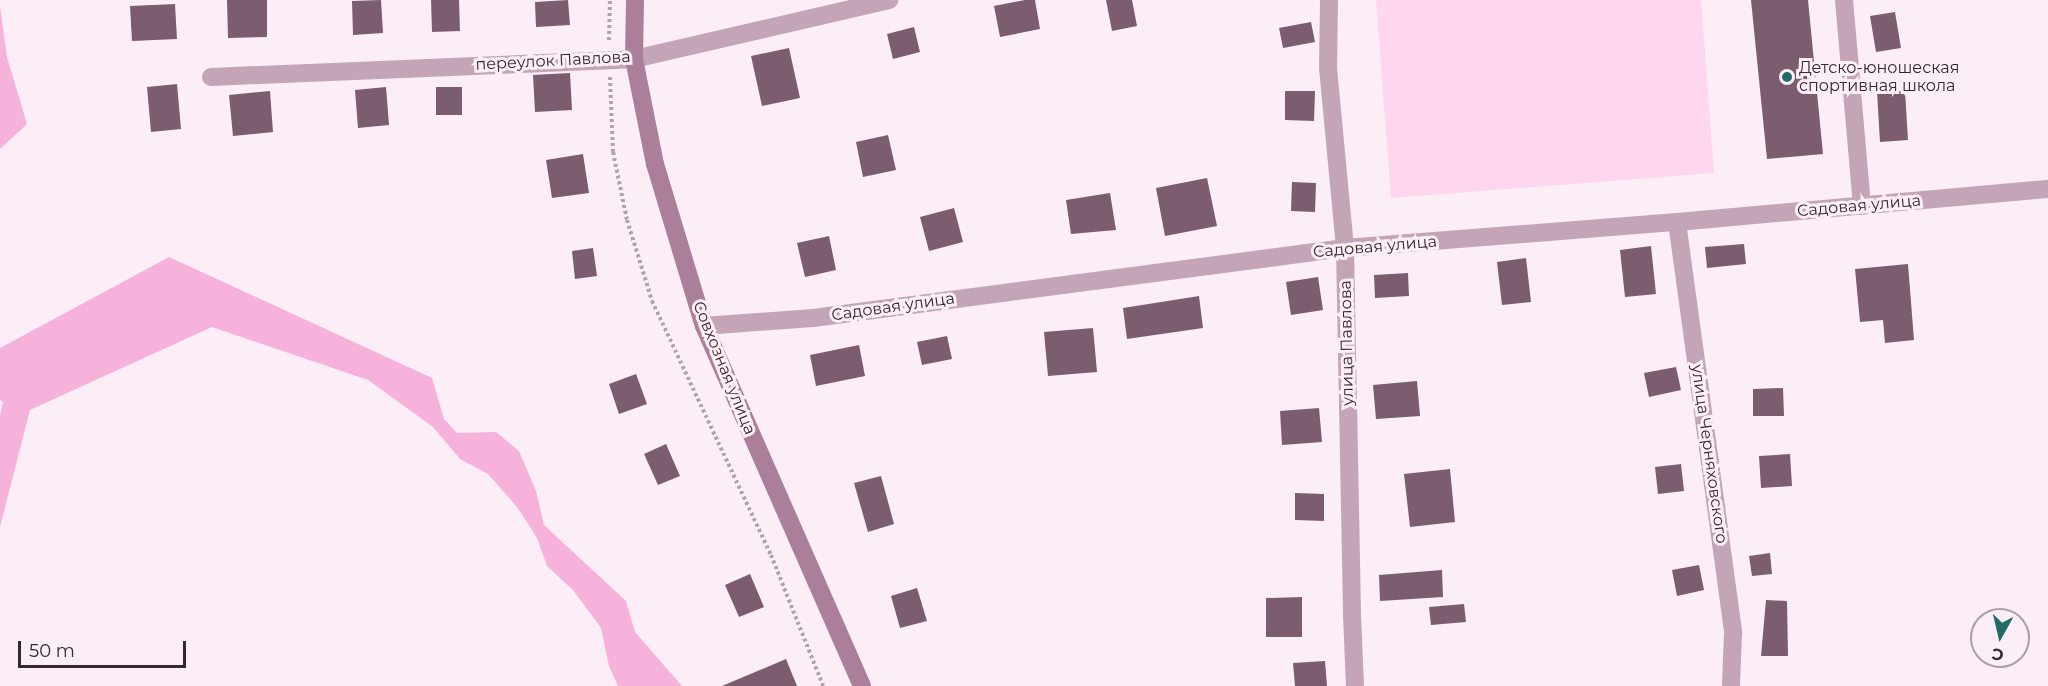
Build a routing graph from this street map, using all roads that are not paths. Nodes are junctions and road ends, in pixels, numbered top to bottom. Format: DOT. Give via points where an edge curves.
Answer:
graph roads {
  1 [pos="635,0"];
  2 [pos="889,0"];
  3 [pos="1329,0"];
  4 [pos="1844,0"];
  5 [pos="634,58"];
  6 [pos="211,77"];
  7 [pos="2048,189"];
  8 [pos="1862,206"];
  9 [pos="1677,222"];
  10 [pos="1345,248"];
  11 [pos="704,326"];
  12 [pos="862,686"];
  13 [pos="1355,686"];
  14 [pos="1731,686"];
  1 -- 5 [label="street, Совхозная улица"];
  2 -- 5 [label="street, переулок Павлова"];
  3 -- 10 [label="street, улица Павлова" via="1328,68"];
  4 -- 8 [label="street"];
  5 -- 6 [label="street, переулок Павлова"];
  5 -- 11 [label="street, Совхозная улица" via="655,164"];
  7 -- 8 [label="street, Садовая улица"];
  8 -- 9 [label="street, Садовая улица"];
  9 -- 10 [label="street, Садовая улица"];
  9 -- 14 [label="street, улица Черняховского" via="1733,633"];
  10 -- 11 [label="street, Садовая улица" via="813,318"];
  10 -- 13 [label="street, улица Павлова"];
  11 -- 12 [label="street, Совхозная улица"];
}
